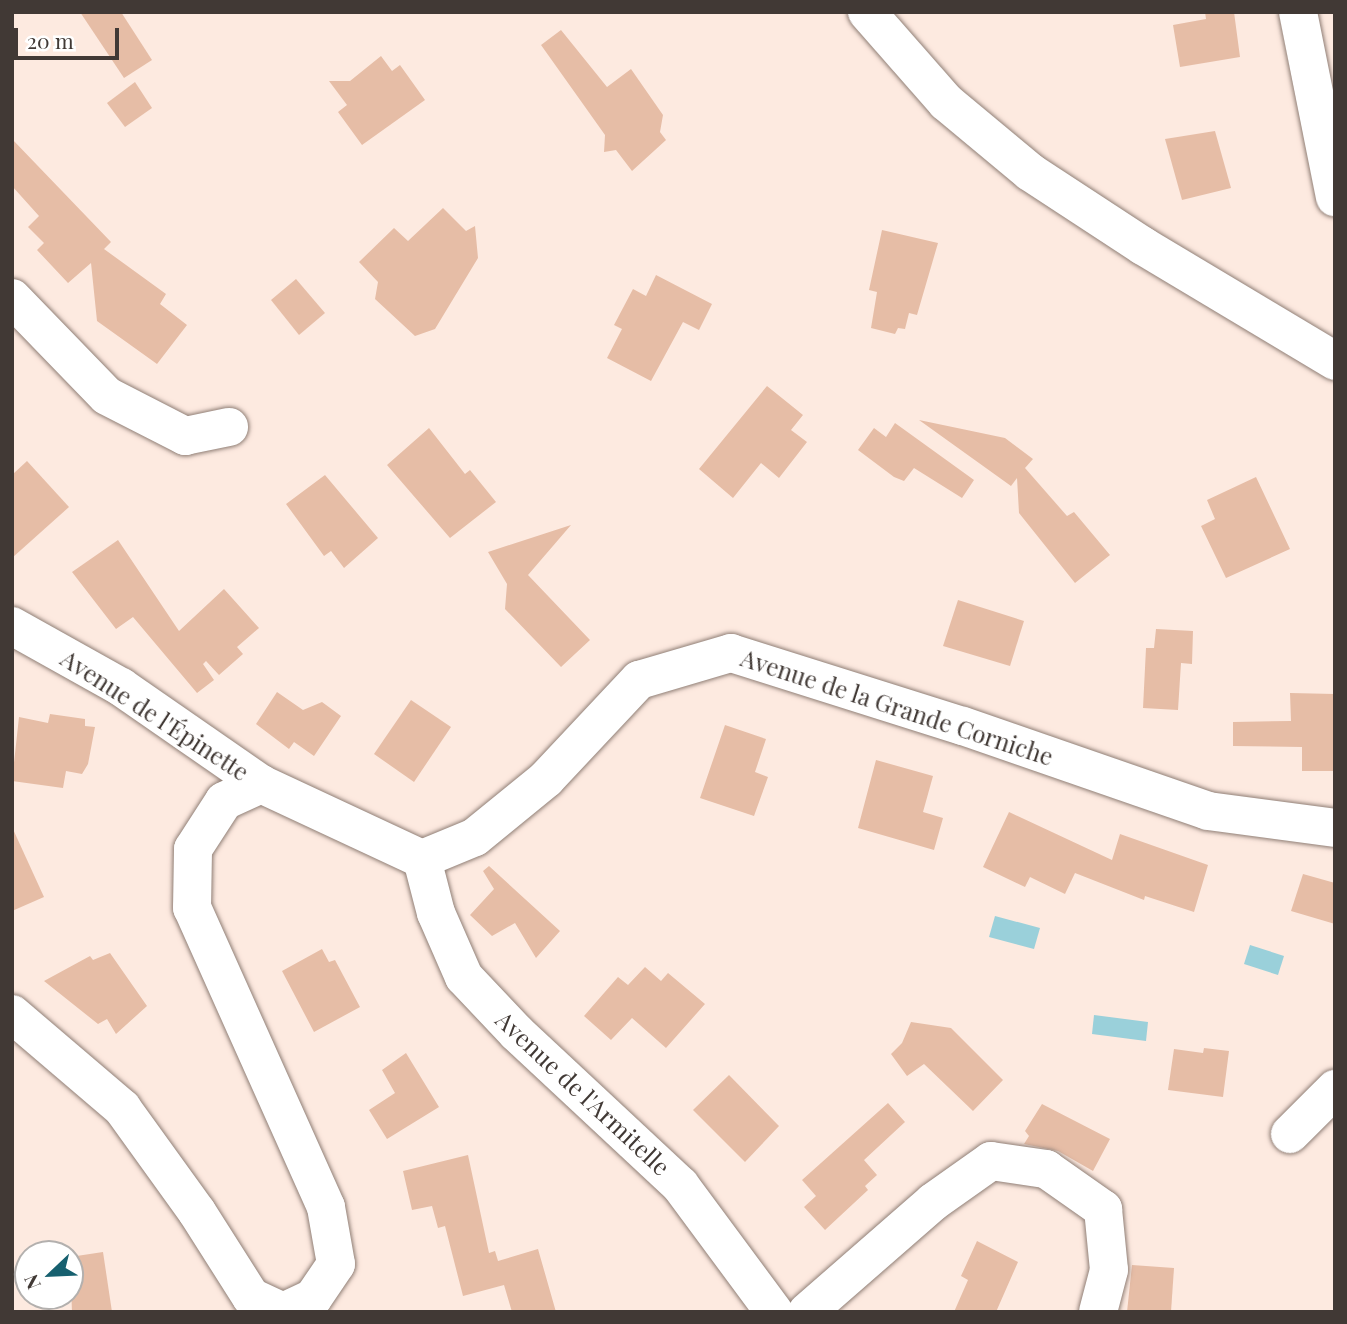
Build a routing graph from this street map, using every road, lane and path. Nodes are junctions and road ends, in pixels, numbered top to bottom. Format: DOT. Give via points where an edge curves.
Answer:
graph roads {
  1 [pos="867,12"];
  2 [pos="1298,12"];
  3 [pos="1335,197"];
  4 [pos="12,298"];
  5 [pos="1335,361"];
  6 [pos="229,427"];
  7 [pos="12,626"];
  8 [pos="261,785"];
  9 [pos="1335,828"];
  10 [pos="422,859"];
  11 [pos="12,1014"];
  12 [pos="1335,1088"];
  13 [pos="1290,1134"];
  14 [pos="774,1312"];
  15 [pos="807,1312"];
  16 [pos="1098,1312"];
  1 -- 5 [label="street" via="946,102 1030,172"];
  2 -- 3 [label="street"];
  4 -- 6 [label="street" via="107,396 185,436"];
  7 -- 8 [label="street, Avenue de l'Épinette" via="121,687"];
  8 -- 10 [label="street"];
  8 -- 11 [label="street" via="224,802 193,849 192,908 326,1207 336,1264 313,1298 283,1312 251,1297 122,1108"];
  9 -- 10 [label="street, Avenue de la Grande Corniche" via="1208,811 963,726 731,653 639,680 546,779 475,837"];
  10 -- 14 [label="street, Avenue de l'Armitelle" via="436,913 464,977 517,1033 680,1185"];
  12 -- 13 [label="street"];
  15 -- 16 [label="street" via="933,1202 991,1161 1046,1169 1103,1209 1109,1270"];
}
